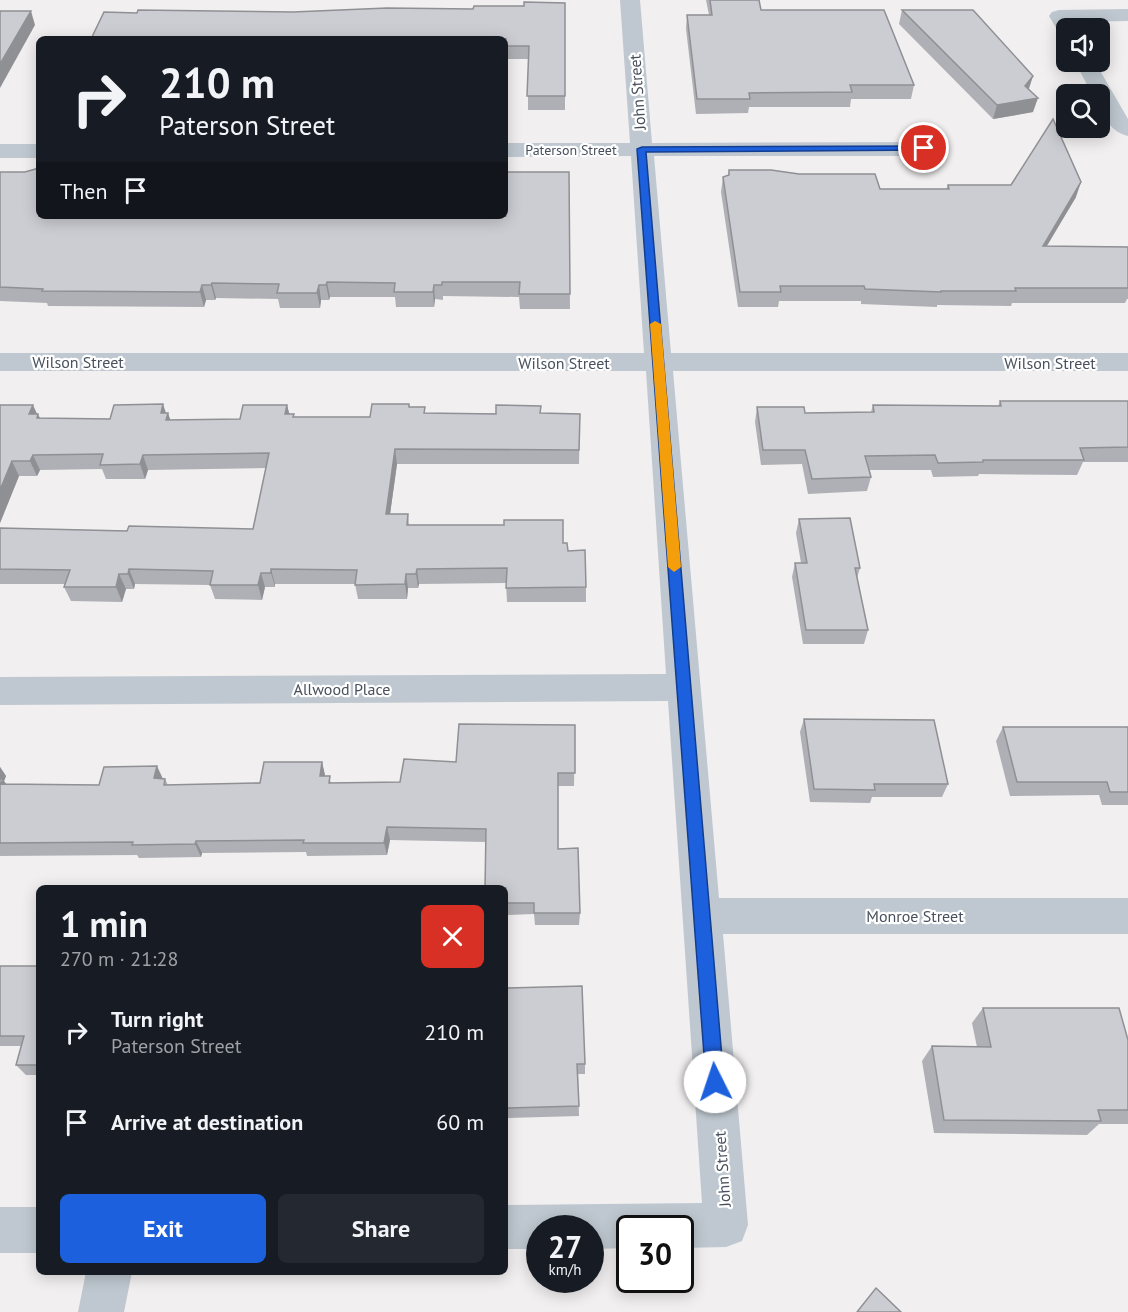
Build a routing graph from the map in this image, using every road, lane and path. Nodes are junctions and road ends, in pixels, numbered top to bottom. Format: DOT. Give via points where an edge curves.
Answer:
graph roads {
  1 [pos="630,0"];
  2 [pos="1128,15"];
  3 [pos="1060,18"];
  4 [pos="1091,72"];
  5 [pos="1128,129"];
  6 [pos="924,148"];
  7 [pos="642,149"];
  8 [pos="508,150"];
  9 [pos="0,151"];
  10 [pos="36,151"];
  11 [pos="0,362"];
  12 [pos="1128,362"];
  13 [pos="658,364"];
  14 [pos="684,687"];
  15 [pos="0,691"];
  16 [pos="702,916"];
  17 [pos="1128,916"];
  18 [pos="508,1227"];
  19 [pos="0,1230"];
  20 [pos="36,1230"];
  21 [pos="108,1275"];
  22 [pos="101,1312"];
  1 -- 7 [label="street, John Street"];
  2 -- 3 [label="street"];
  4 -- 5 [label="street" via="1119,123"];
  6 -- 7 [label="street, Paterson Street"];
  7 -- 8 [label="street, Paterson Street"];
  7 -- 13 [label="street, John Street"];
  9 -- 10 [label="street"];
  11 -- 13 [label="street, Wilson Street"];
  12 -- 13 [label="street, Wilson Street"];
  13 -- 14 [label="street, John Street"];
  14 -- 15 [label="street, Allwood Place"];
  14 -- 16 [label="street, John Street"];
  16 -- 17 [label="street, Monroe Street"];
  16 -- 18 [label="street, John Street" via="726,1225"];
  19 -- 20 [label="street"];
  21 -- 22 [label="street"];
}
